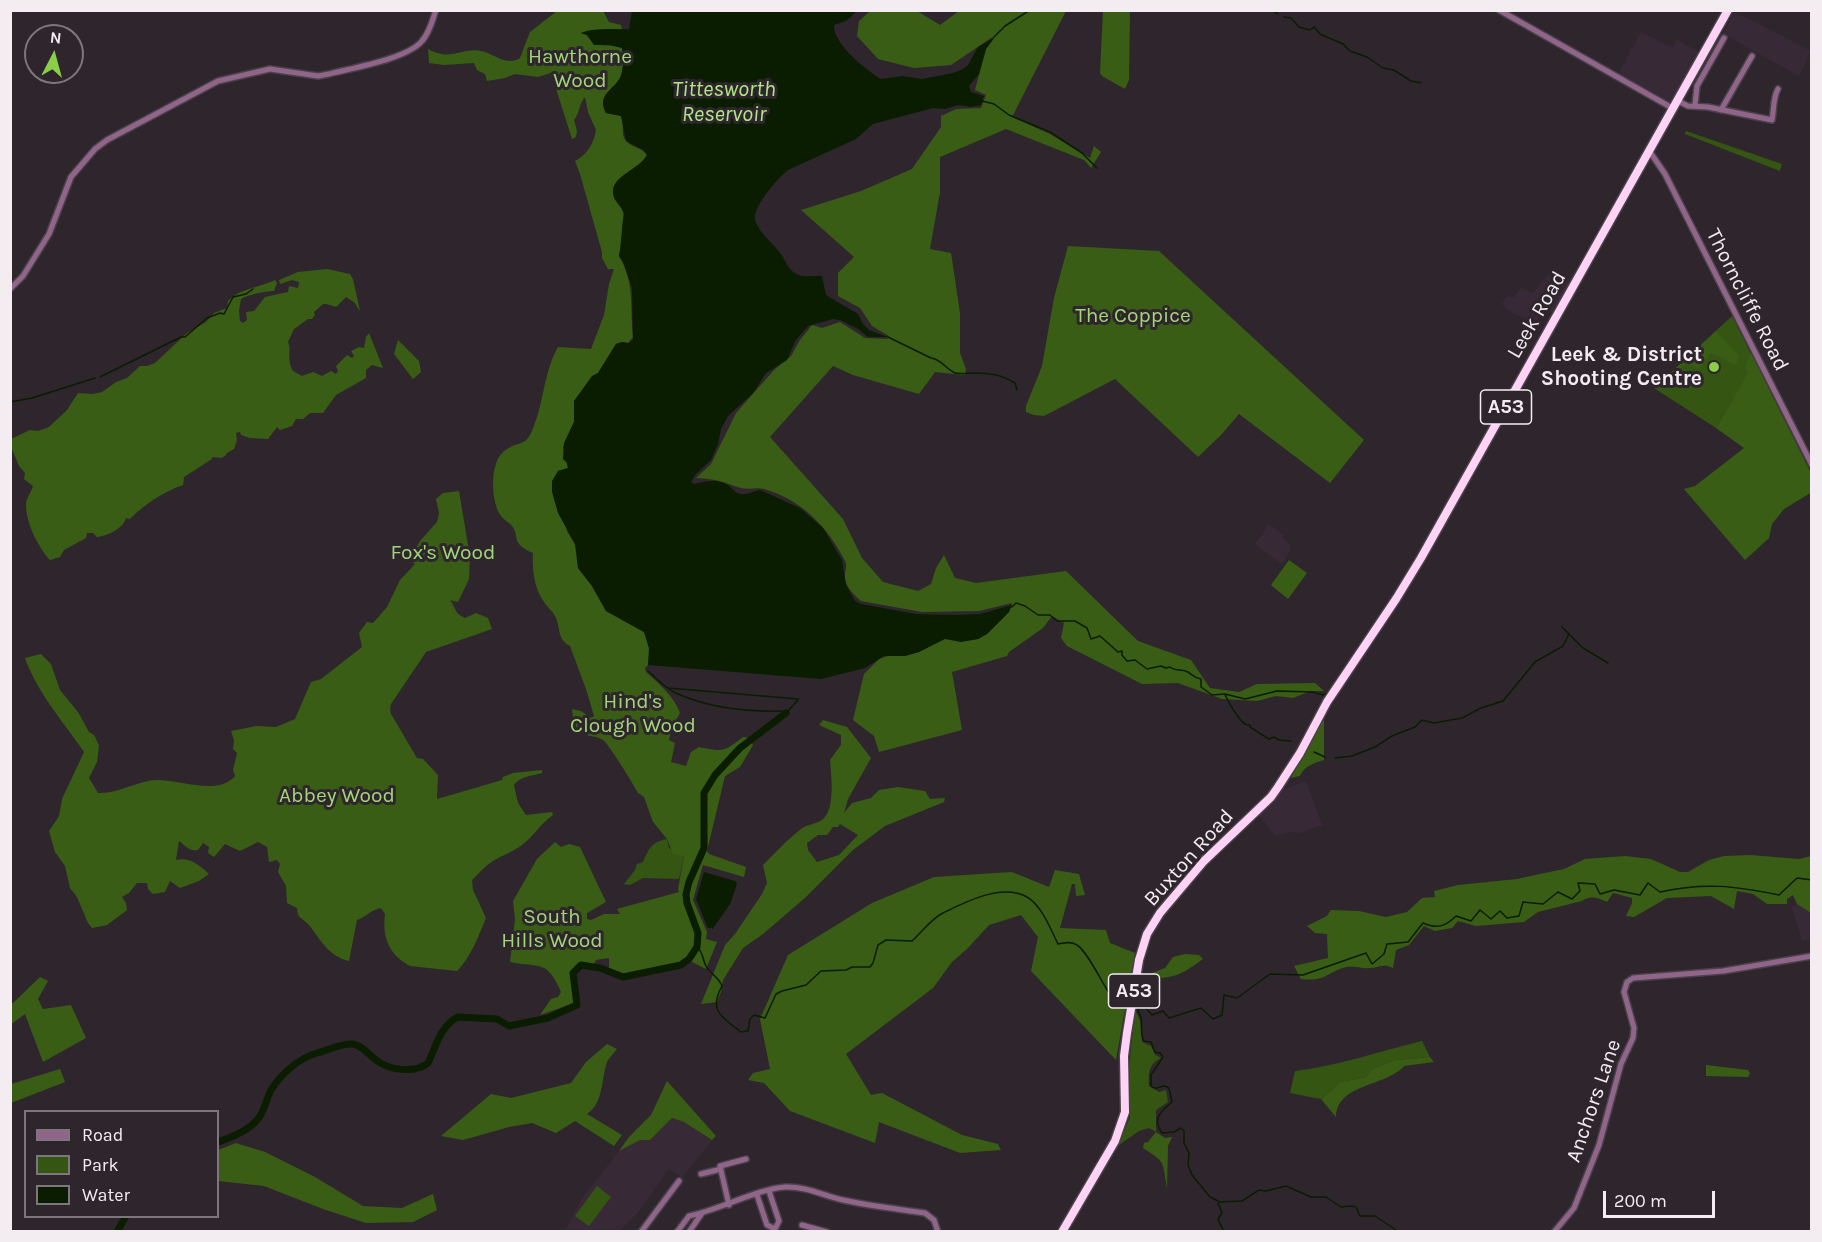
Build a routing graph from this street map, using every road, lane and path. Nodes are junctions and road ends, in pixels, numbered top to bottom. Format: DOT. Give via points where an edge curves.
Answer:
graph roads {
  1 [pos="436,10"];
  2 [pos="1499,10"];
  3 [pos="1728,10"];
  4 [pos="1725,39"];
  5 [pos="1752,55"];
  6 [pos="1779,88"];
  7 [pos="1676,105"];
  8 [pos="1695,105"];
  9 [pos="1721,110"];
  10 [pos="1650,152"];
  11 [pos="10,289"];
  12 [pos="1812,465"];
  13 [pos="1278,787"];
  14 [pos="1812,956"];
  15 [pos="746,1159"];
  16 [pos="721,1169"];
  17 [pos="701,1174"];
  18 [pos="679,1181"];
  19 [pos="769,1191"];
  20 [pos="757,1195"];
  21 [pos="729,1204"];
  22 [pos="702,1213"];
  23 [pos="687,1218"];
  24 [pos="694,1223"];
  25 [pos="802,1225"];
  26 [pos="643,1229"];
  27 [pos="775,1230"];
  28 [pos="689,1231"];
  29 [pos="653,1232"];
  30 [pos="677,1232"];
  31 [pos="827,1232"];
  32 [pos="938,1232"];
  33 [pos="1062,1232"];
  34 [pos="1554,1232"];
  1 -- 11 [label="street" via="422,41 396,57 318,76 270,69 218,81 107,140 71,177 49,234 23,276"];
  2 -- 7 [label="street"];
  3 -- 7 [label="highway, Leek Road / A53"];
  4 -- 8 [label="street" via="1697,86"];
  5 -- 9 [label="street"];
  6 -- 9 [label="street" via="1772,120"];
  7 -- 8 [label="street"];
  7 -- 10 [label="highway, Leek Road / A53"];
  8 -- 9 [label="street"];
  10 -- 12 [label="street, Thorncliffe Road" via="1665,174"];
  10 -- 13 [label="highway, Leek Road / A53" via="1401,591 1327,702"];
  13 -- 33 [label="highway, Buxton Road / A53" via="1204,861 1160,913 1148,934 1139,960 1127,1033 1122,1126"];
  14 -- 34 [label="street, Anchors Lane" via="1723,971 1633,978 1627,982 1624,992 1633,1038 1574,1208"];
  15 -- 16 [label="street" via="720,1166"];
  16 -- 17 [label="street"];
  16 -- 21 [label="street"];
  18 -- 26 [label="street"];
  19 -- 20 [label="street"];
  19 -- 27 [label="street" via="779,1221"];
  19 -- 32 [label="street" via="802,1188 847,1201 925,1213 934,1220"];
  20 -- 21 [label="street"];
  20 -- 27 [label="street" via="767,1225"];
  21 -- 22 [label="street"];
  22 -- 23 [label="street"];
  22 -- 24 [label="street"];
  23 -- 24 [label="street"];
  23 -- 30 [label="street"];
  24 -- 28 [label="street"];
  25 -- 31 [label="street"];
  26 -- 29 [label="street"];
}
